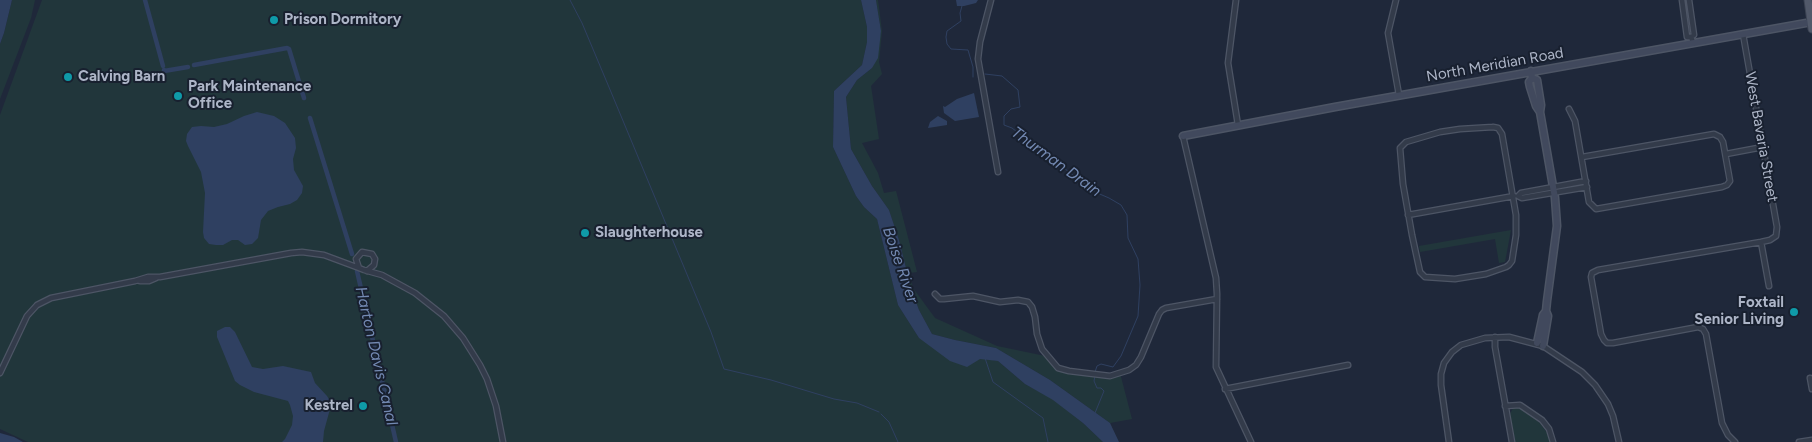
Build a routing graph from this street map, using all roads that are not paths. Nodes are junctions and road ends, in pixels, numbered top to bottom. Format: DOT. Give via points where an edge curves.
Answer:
graph roads {
  1 [pos="992,0"];
  2 [pos="1236,0"];
  3 [pos="1396,0"];
  4 [pos="1682,0"];
  5 [pos="1689,0"];
  6 [pos="1810,5"];
  7 [pos="1812,25"];
  8 [pos="1743,34"];
  9 [pos="1692,40"];
  10 [pos="1532,75"];
  11 [pos="1398,95"];
  12 [pos="1569,109"];
  13 [pos="1238,125"];
  14 [pos="1183,136"];
  15 [pos="1763,147"];
  16 [pos="1726,154"];
  17 [pos="1582,157"];
  18 [pos="998,172"];
  19 [pos="1586,181"];
  20 [pos="1587,187"];
  21 [pos="1553,190"];
  22 [pos="1516,196"];
  23 [pos="1408,215"];
  24 [pos="1761,242"];
  25 [pos="357,258"];
  26 [pos="342,261"];
  27 [pos="375,262"];
  28 [pos="358,268"];
  29 [pos="367,270"];
  30 [pos="382,275"];
  31 [pos="1769,286"];
  32 [pos="936,294"];
  33 [pos="1217,299"];
  34 [pos="1495,337"];
  35 [pos="1540,344"];
  36 [pos="1348,365"];
  37 [pos="0,373"];
  38 [pos="1810,378"];
  39 [pos="1225,389"];
  40 [pos="1812,389"];
  41 [pos="1505,406"];
  42 [pos="1734,440"];
  43 [pos="1812,440"];
  44 [pos="503,442"];
  45 [pos="1251,442"];
  46 [pos="1449,442"];
  47 [pos="1512,442"];
  48 [pos="1553,442"];
  49 [pos="1619,442"];
  50 [pos="1798,442"];
  1 -- 18 [label="street" via="978,59"];
  2 -- 13 [label="street" via="1228,63"];
  3 -- 11 [label="street" via="1388,38"];
  4 -- 9 [label="street" via="1687,37"];
  5 -- 9 [label="street"];
  6 -- 7 [label="main road"];
  7 -- 8 [label="street, North Meridian Road"];
  8 -- 9 [label="street, North Meridian Road"];
  8 -- 15 [label="street, West Bavaria Street"];
  9 -- 10 [label="street, North Meridian Road"];
  10 -- 11 [label="street, North Meridian Road"];
  10 -- 21 [label="street" via="1529,82 1540,112"];
  11 -- 13 [label="street, North Meridian Road"];
  12 -- 17 [label="street" via="1575,121"];
  13 -- 14 [label="street, North Meridian Road"];
  14 -- 33 [label="street" via="1216,278"];
  15 -- 16 [label="street"];
  15 -- 24 [label="street, West Bavaria Street" via="1778,230 1773,238"];
  16 -- 17 [label="street" via="1720,136 1714,134"];
  16 -- 20 [label="street" via="1730,178 1722,187 1599,209 1592,206"];
  17 -- 19 [label="street"];
  19 -- 20 [label="street"];
  19 -- 21 [label="street"];
  20 -- 21 [label="street"];
  21 -- 22 [label="street" via="1522,198"];
  21 -- 35 [label="street" via="1557,226"];
  22 -- 23 [label="street"];
  22 -- 23 [label="street" via="1512,260 1509,265 1486,274 1455,279 1422,276"];
  22 -- 23 [label="street" via="1498,128 1460,129 1401,145"];
  24 -- 31 [label="street"];
  24 -- 42 [label="street" via="1598,270 1591,277 1605,342 1698,327 1703,329 1722,423"];
  25 -- 26 [label="street"];
  25 -- 27 [label="street" via="362,252 369,252"];
  25 -- 28 [label="street"];
  26 -- 28 [label="street"];
  26 -- 37 [label="street" via="312,253 291,253 148,277 51,298 37,305 23,323"];
  27 -- 29 [label="street"];
  27 -- 30 [label="street"];
  28 -- 29 [label="street"];
  29 -- 30 [label="street"];
  30 -- 44 [label="street" via="426,300 464,338 489,386"];
  32 -- 33 [label="street" via="944,299 972,296 1000,302 1028,302 1032,306 1042,349 1050,360 1063,370 1095,375 1118,374 1136,365 1158,314 1166,308"];
  33 -- 39 [label="street" via="1215,358"];
  34 -- 35 [label="street"];
  34 -- 41 [label="street"];
  34 -- 46 [label="street" via="1460,345 1444,363 1441,385"];
  35 -- 49 [label="street" via="1582,372 1602,394 1613,416"];
  36 -- 39 [label="street"];
  38 -- 40 [label="street"];
  39 -- 45 [label="street"];
  41 -- 47 [label="street"];
  41 -- 48 [label="street" via="1520,404 1542,420"];
  43 -- 50 [label="street"];
}
